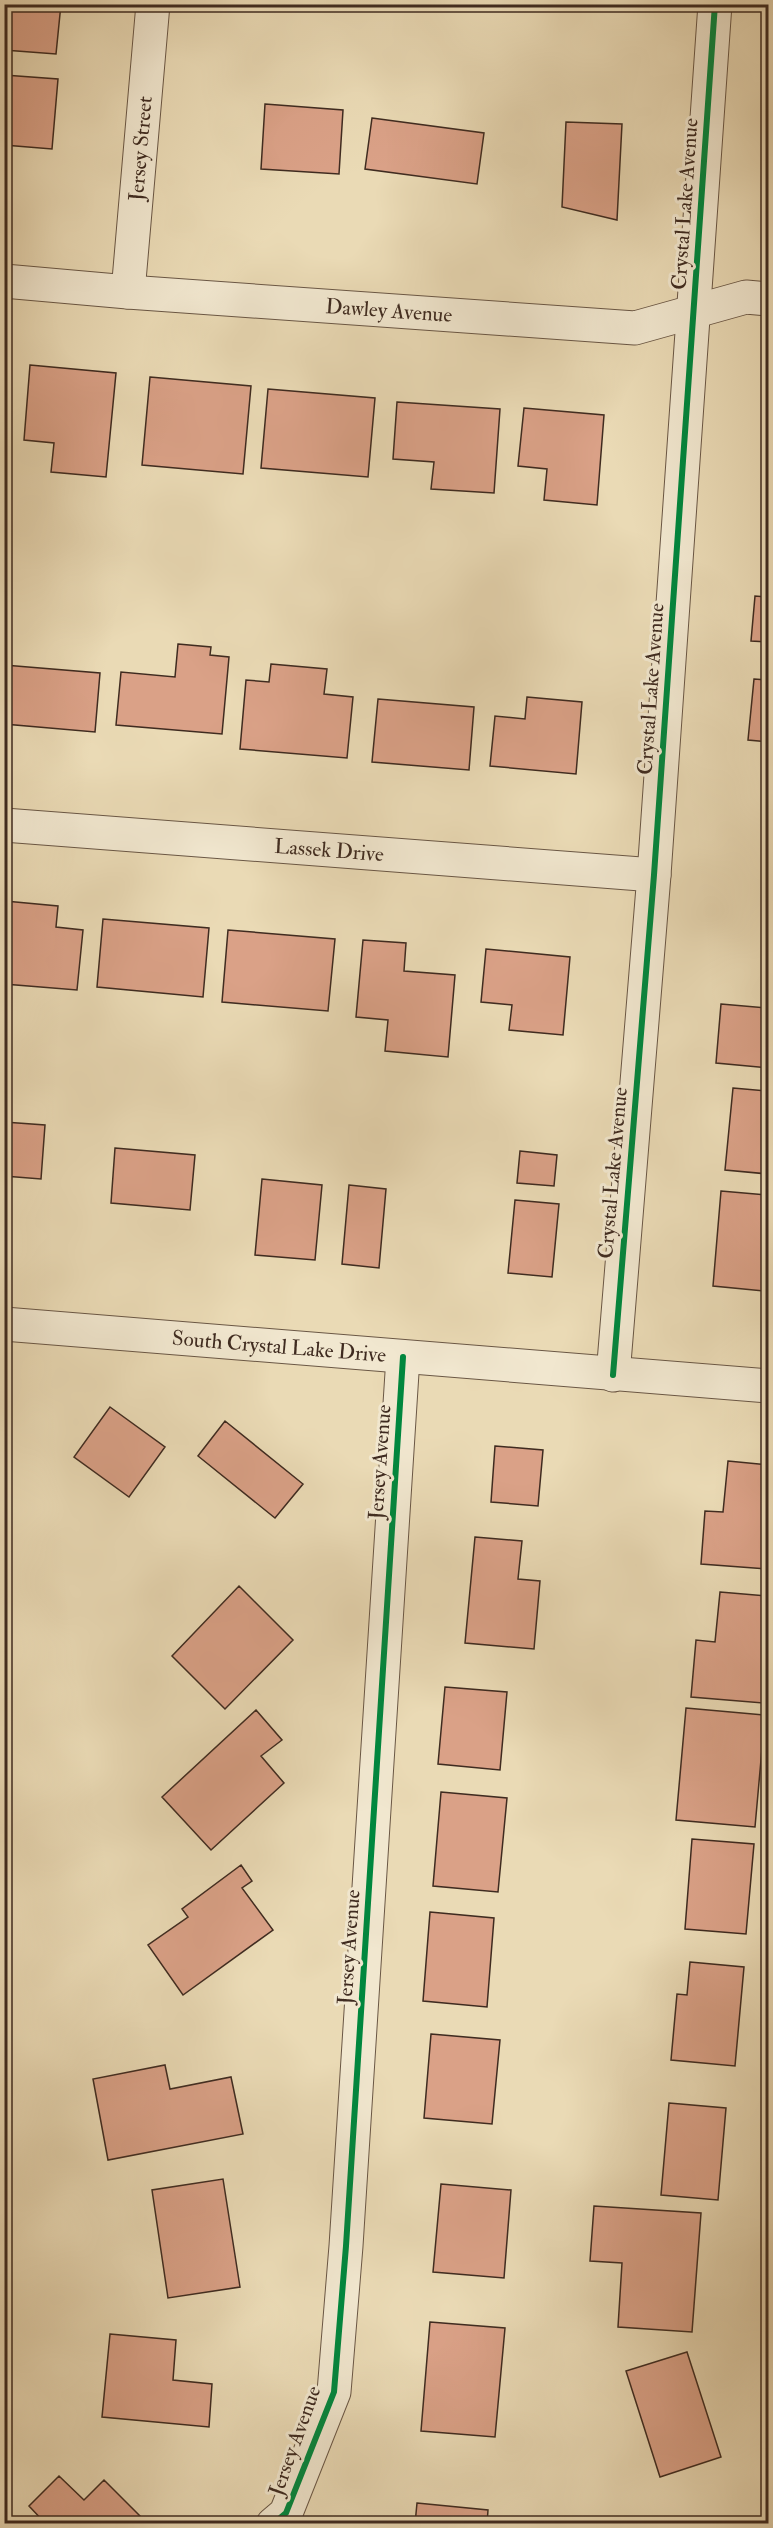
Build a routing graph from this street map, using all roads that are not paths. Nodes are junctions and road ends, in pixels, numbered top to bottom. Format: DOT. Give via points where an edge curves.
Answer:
graph roads {
  1 [pos="153,4"];
  2 [pos="715,4"];
  3 [pos="4,281"];
  4 [pos="128,292"];
  5 [pos="768,299"];
  6 [pos="695,311"];
  7 [pos="4,825"];
  8 [pos="654,875"];
  9 [pos="4,1324"];
  10 [pos="403,1357"];
  11 [pos="613,1375"];
  12 [pos="768,1386"];
  13 [pos="273,2523"];
  1 -- 4 [label="street, Jersey Street"];
  2 -- 6 [label="street, Crystal Lake Avenue"];
  3 -- 4 [label="street, Dawley Avenue"];
  4 -- 6 [label="street, Dawley Avenue" via="635,328"];
  5 -- 6 [label="street, Dawley Avenue" via="746,297"];
  6 -- 8 [label="street, Crystal Lake Avenue"];
  7 -- 8 [label="street, Lassek Drive"];
  8 -- 11 [label="street, Crystal Lake Avenue"];
  9 -- 10 [label="street, South Crystal Lake Drive"];
  10 -- 11 [label="street, South Crystal Lake Drive"];
  10 -- 13 [label="street, Jersey Avenue" via="334,2392 286,2513"];
  11 -- 12 [label="street, South Crystal Lake Drive"];
}
